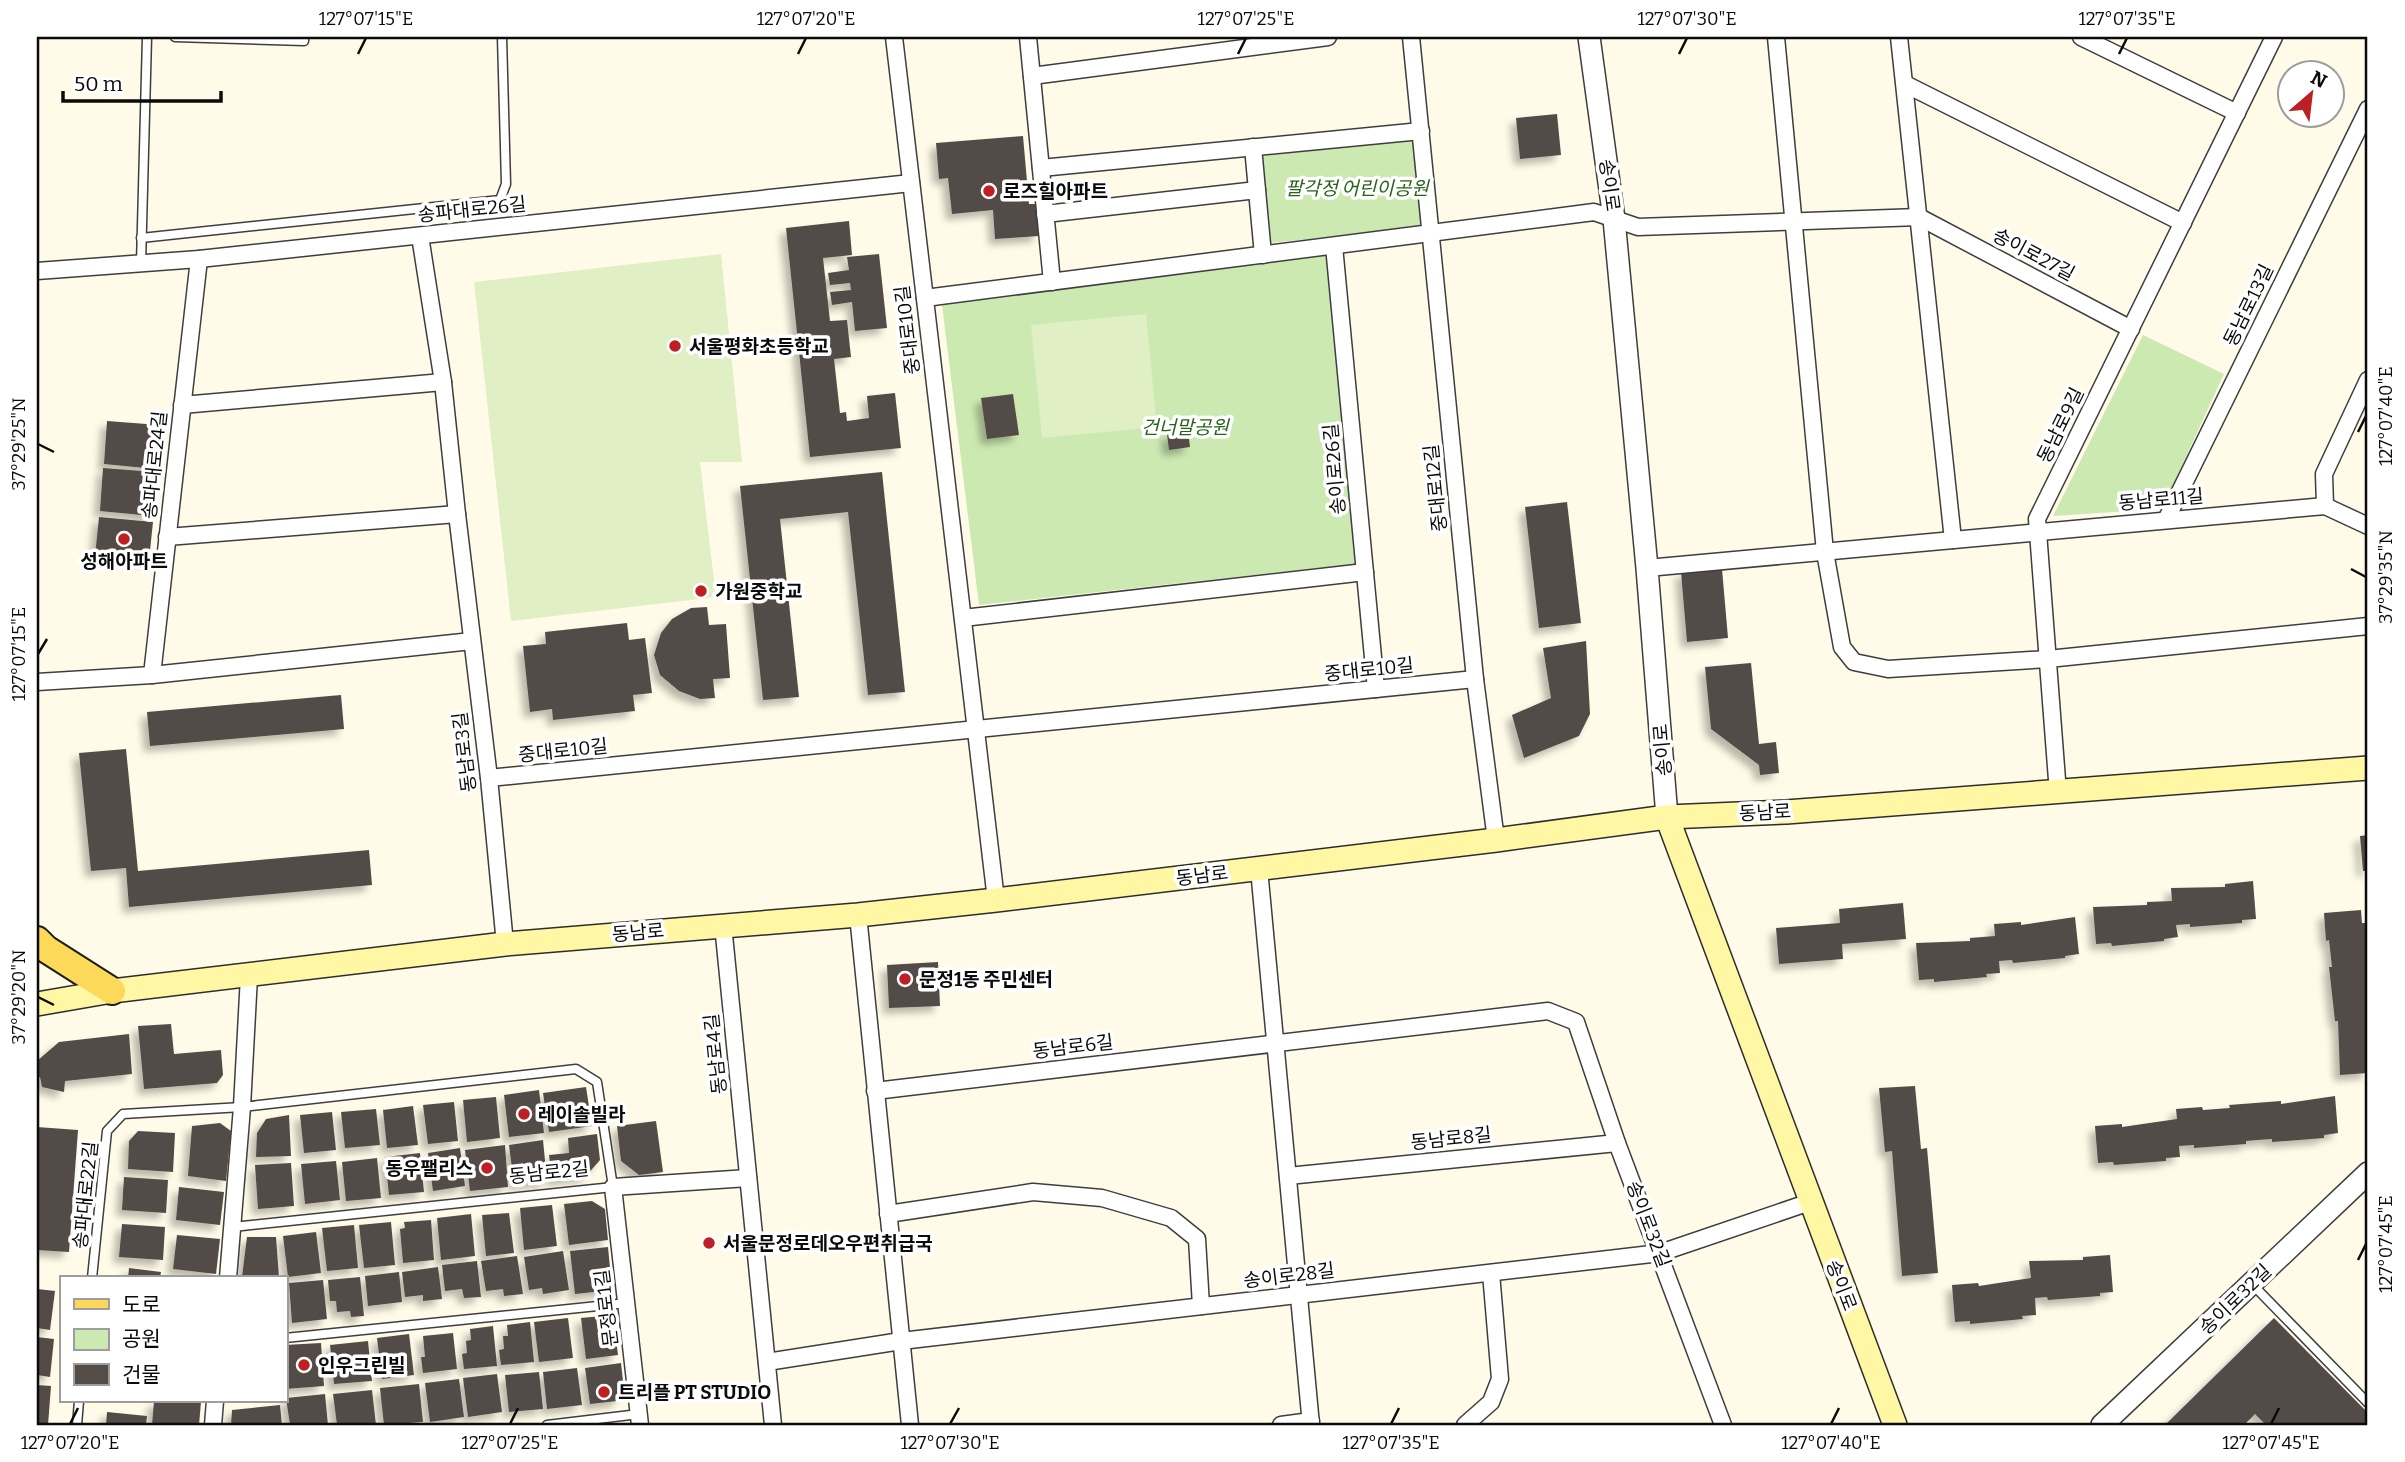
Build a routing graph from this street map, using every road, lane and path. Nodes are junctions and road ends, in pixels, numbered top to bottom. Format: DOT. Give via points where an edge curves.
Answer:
graph roads {
  1 [pos="147,37"];
  2 [pos="175,37"];
  3 [pos="304,37"];
  4 [pos="502,37"];
  5 [pos="894,37"];
  6 [pos="1028,37"];
  7 [pos="1328,37"];
  8 [pos="1412,37"];
  9 [pos="1589,37"];
  10 [pos="1776,37"];
  11 [pos="1899,37"];
  12 [pos="2081,37"];
  13 [pos="2274,37"];
  14 [pos="1032,76"];
  15 [pos="1905,84"];
  16 [pos="2368,109"];
  17 [pos="2236,113"];
  18 [pos="1421,131"];
  19 [pos="1253,147"];
  20 [pos="1041,168"];
  21 [pos="911,183"];
  22 [pos="1257,190"];
  23 [pos="1045,214"];
  24 [pos="1919,217"];
  25 [pos="1615,219"];
  26 [pos="1793,222"];
  27 [pos="2183,223"];
  28 [pos="1431,233"];
  29 [pos="420,236"];
  30 [pos="141,238"];
  31 [pos="1334,246"];
  32 [pos="1263,254"];
  33 [pos="199,259"];
  34 [pos="141,264"];
  35 [pos="37,271"];
  36 [pos="1052,282"];
  37 [pos="925,298"];
  38 [pos="2131,329"];
  39 [pos="2368,380"];
  40 [pos="443,382"];
  41 [pos="182,405"];
  42 [pos="2325,506"];
  43 [pos="457,514"];
  44 [pos="2166,520"];
  45 [pos="2368,526"];
  46 [pos="2039,531"];
  47 [pos="167,537"];
  48 [pos="1953,540"];
  49 [pos="1825,552"];
  50 [pos="1647,568"];
  51 [pos="1365,572"];
  52 [pos="963,618"];
  53 [pos="2368,626"];
  54 [pos="472,641"];
  55 [pos="2049,659"];
  56 [pos="152,675"];
  57 [pos="1475,679"];
  58 [pos="37,682"];
  59 [pos="1376,689"];
  60 [pos="976,729"];
  61 [pos="2368,768"];
  62 [pos="489,778"];
  63 [pos="2058,793"];
  64 [pos="1667,817"];
  65 [pos="1496,840"];
  66 [pos="1259,869"];
  67 [pos="996,900"];
  68 [pos="858,915"];
  69 [pos="723,925"];
  70 [pos="37,940"];
  71 [pos="505,944"];
  72 [pos="249,976"];
  73 [pos="112,991"];
  74 [pos="37,1004"];
  75 [pos="1276,1043"];
  76 [pos="875,1091"];
  77 [pos="242,1107"];
  78 [pos="1617,1143"];
  79 [pos="2368,1173"];
  80 [pos="1288,1176"];
  81 [pos="748,1178"];
  82 [pos="613,1187"];
  83 [pos="1810,1202"];
  84 [pos="888,1214"];
  85 [pos="233,1227"];
  86 [pos="1660,1253"];
  87 [pos="1491,1273"];
  88 [pos="92,1276"];
  89 [pos="228,1276"];
  90 [pos="2251,1283"];
  91 [pos="1300,1295"];
  92 [pos="627,1303"];
  93 [pos="1201,1306"];
  94 [pos="287,1338"];
  95 [pos="901,1341"];
  96 [pos="767,1362"];
  97 [pos="79,1402"];
  98 [pos="215,1402"];
  99 [pos="2368,1403"];
  100 [pos="640,1420"];
  101 [pos="1717,1422"];
  102 [pos="1311,1423"];
  103 [pos="77,1425"];
  104 [pos="213,1425"];
  105 [pos="547,1425"];
  106 [pos="773,1425"];
  107 [pos="910,1425"];
  108 [pos="1281,1425"];
  109 [pos="1465,1425"];
  110 [pos="1895,1425"];
  111 [pos="2102,1425"];
  1 -- 30 [label="lane"];
  2 -- 3 [label="lane" via="304,41"];
  4 -- 30 [label="lane" via="506,184 500,200"];
  5 -- 21 [label="street, 중대로10길"];
  6 -- 14 [label="street"];
  7 -- 14 [label="street"];
  8 -- 18 [label="street, 중대로12길"];
  9 -- 25 [label="street, 송이로"];
  10 -- 26 [label="street"];
  11 -- 15 [label="street"];
  12 -- 17 [label="street"];
  13 -- 17 [label="street, 동남로9길"];
  14 -- 20 [label="street"];
  15 -- 24 [label="street"];
  15 -- 27 [label="street"];
  16 -- 44 [label="street, 동남로13길"];
  17 -- 27 [label="street, 동남로9길"];
  18 -- 19 [label="street"];
  18 -- 28 [label="street, 중대로12길"];
  19 -- 20 [label="street"];
  19 -- 22 [label="street"];
  20 -- 23 [label="street"];
  21 -- 29 [label="street, 송파대로26길"];
  21 -- 37 [label="street, 중대로10길"];
  22 -- 23 [label="street"];
  22 -- 32 [label="street"];
  23 -- 36 [label="street"];
  24 -- 26 [label="street"];
  24 -- 38 [label="street, 송이로27길"];
  24 -- 48 [label="street"];
  25 -- 26 [label="street" via="1638,227"];
  25 -- 28 [label="street" via="1594,212"];
  25 -- 50 [label="street, 송이로"];
  26 -- 49 [label="street"];
  27 -- 38 [label="street, 동남로9길"];
  28 -- 31 [label="street"];
  28 -- 57 [label="street, 중대로12길"];
  29 -- 33 [label="street, 송파대로26길"];
  29 -- 40 [label="street, 동남로3길"];
  30 -- 34 [label="lane"];
  31 -- 32 [label="street"];
  31 -- 51 [label="street, 송이로26길"];
  32 -- 36 [label="street"];
  33 -- 34 [label="street, 송파대로26길"];
  33 -- 41 [label="street, 송파대로24길"];
  34 -- 35 [label="street, 송파대로26길"];
  36 -- 37 [label="street"];
  37 -- 52 [label="street, 중대로10길"];
  38 -- 46 [label="street, 동남로9길" via="2038,519"];
  39 -- 42 [label="street" via="2324,474"];
  40 -- 41 [label="street"];
  40 -- 43 [label="street, 동남로3길"];
  41 -- 47 [label="street, 송파대로24길"];
  42 -- 44 [label="street, 동남로11길"];
  42 -- 45 [label="street, 동남로11길"];
  43 -- 47 [label="street"];
  43 -- 54 [label="street, 동남로3길"];
  44 -- 46 [label="street, 동남로11길"];
  46 -- 48 [label="street, 동남로11길"];
  46 -- 55 [label="street, 동남로9길"];
  47 -- 56 [label="street, 송파대로24길"];
  48 -- 49 [label="street, 동남로11길"];
  49 -- 50 [label="street, 동남로11길"];
  49 -- 55 [label="street" via="1842,647 1854,662 1888,668"];
  50 -- 64 [label="street, 송이로"];
  51 -- 52 [label="street"];
  51 -- 59 [label="street, 송이로26길"];
  52 -- 60 [label="street, 중대로10길"];
  53 -- 55 [label="street"];
  54 -- 56 [label="street"];
  54 -- 62 [label="street, 동남로3길"];
  55 -- 63 [label="street, 동남로9길"];
  56 -- 58 [label="street"];
  57 -- 59 [label="street, 중대로10길"];
  57 -- 65 [label="street, 중대로12길"];
  59 -- 60 [label="street, 중대로10길"];
  60 -- 62 [label="street, 중대로10길"];
  60 -- 67 [label="street, 중대로10길"];
  61 -- 63 [label="main road, 동남로"];
  62 -- 71 [label="street, 동남로3길"];
  63 -- 64 [label="main road, 동남로"];
  64 -- 65 [label="main road, 동남로"];
  64 -- 83 [label="main road, 송이로"];
  65 -- 66 [label="main road, 동남로"];
  66 -- 67 [label="main road, 동남로"];
  66 -- 75 [label="street"];
  67 -- 68 [label="main road, 동남로"];
  68 -- 69 [label="main road, 동남로"];
  68 -- 76 [label="street"];
  69 -- 71 [label="main road, 동남로"];
  69 -- 81 [label="street, 동남로4길"];
  70 -- 73 [label="main road"];
  71 -- 72 [label="main road, 동남로"];
  72 -- 73 [label="main road, 동남로"];
  72 -- 77 [label="street"];
  73 -- 74 [label="main road, 동남로"];
  75 -- 76 [label="street, 동남로6길"];
  75 -- 78 [label="street, 송이로32길" via="1548,1010 1576,1022"];
  75 -- 80 [label="street"];
  76 -- 84 [label="street"];
  77 -- 82 [label="lane, 동남로2길" via="576,1069 597,1082"];
  77 -- 85 [label="street"];
  77 -- 88 [label="lane, 송파대로22길" via="123,1114 107,1131"];
  78 -- 80 [label="street, 동남로8길"];
  78 -- 86 [label="street, 송이로32길"];
  79 -- 90 [label="street, 송이로32길"];
  80 -- 91 [label="street"];
  81 -- 82 [label="street"];
  81 -- 96 [label="street, 동남로4길"];
  82 -- 85 [label="lane, 동남로2길"];
  82 -- 92 [label="street, 문정로1길"];
  83 -- 86 [label="street, 송이로28길"];
  83 -- 110 [label="main road, 송이로"];
  84 -- 93 [label="street" via="1033,1192 1102,1198 1171,1218 1197,1239"];
  84 -- 95 [label="street"];
  85 -- 89 [label="street"];
  86 -- 87 [label="street, 송이로28길"];
  86 -- 101 [label="street, 송이로32길"];
  87 -- 91 [label="street, 송이로28길"];
  87 -- 109 [label="street" via="1500,1379 1491,1402"];
  90 -- 99 [label="lane"];
  90 -- 111 [label="street, 송이로32길"];
  91 -- 93 [label="street, 송이로28길"];
  91 -- 102 [label="street"];
  92 -- 94 [label="lane"];
  92 -- 100 [label="street, 문정로1길"];
  93 -- 95 [label="street, 송이로28길"];
  95 -- 96 [label="street, 송이로28길"];
  95 -- 107 [label="street"];
  96 -- 106 [label="street, 동남로4길"];
  97 -- 103 [label="lane"];
  98 -- 104 [label="street"];
  100 -- 105 [label="lane"];
  102 -- 108 [label="street"];
}
